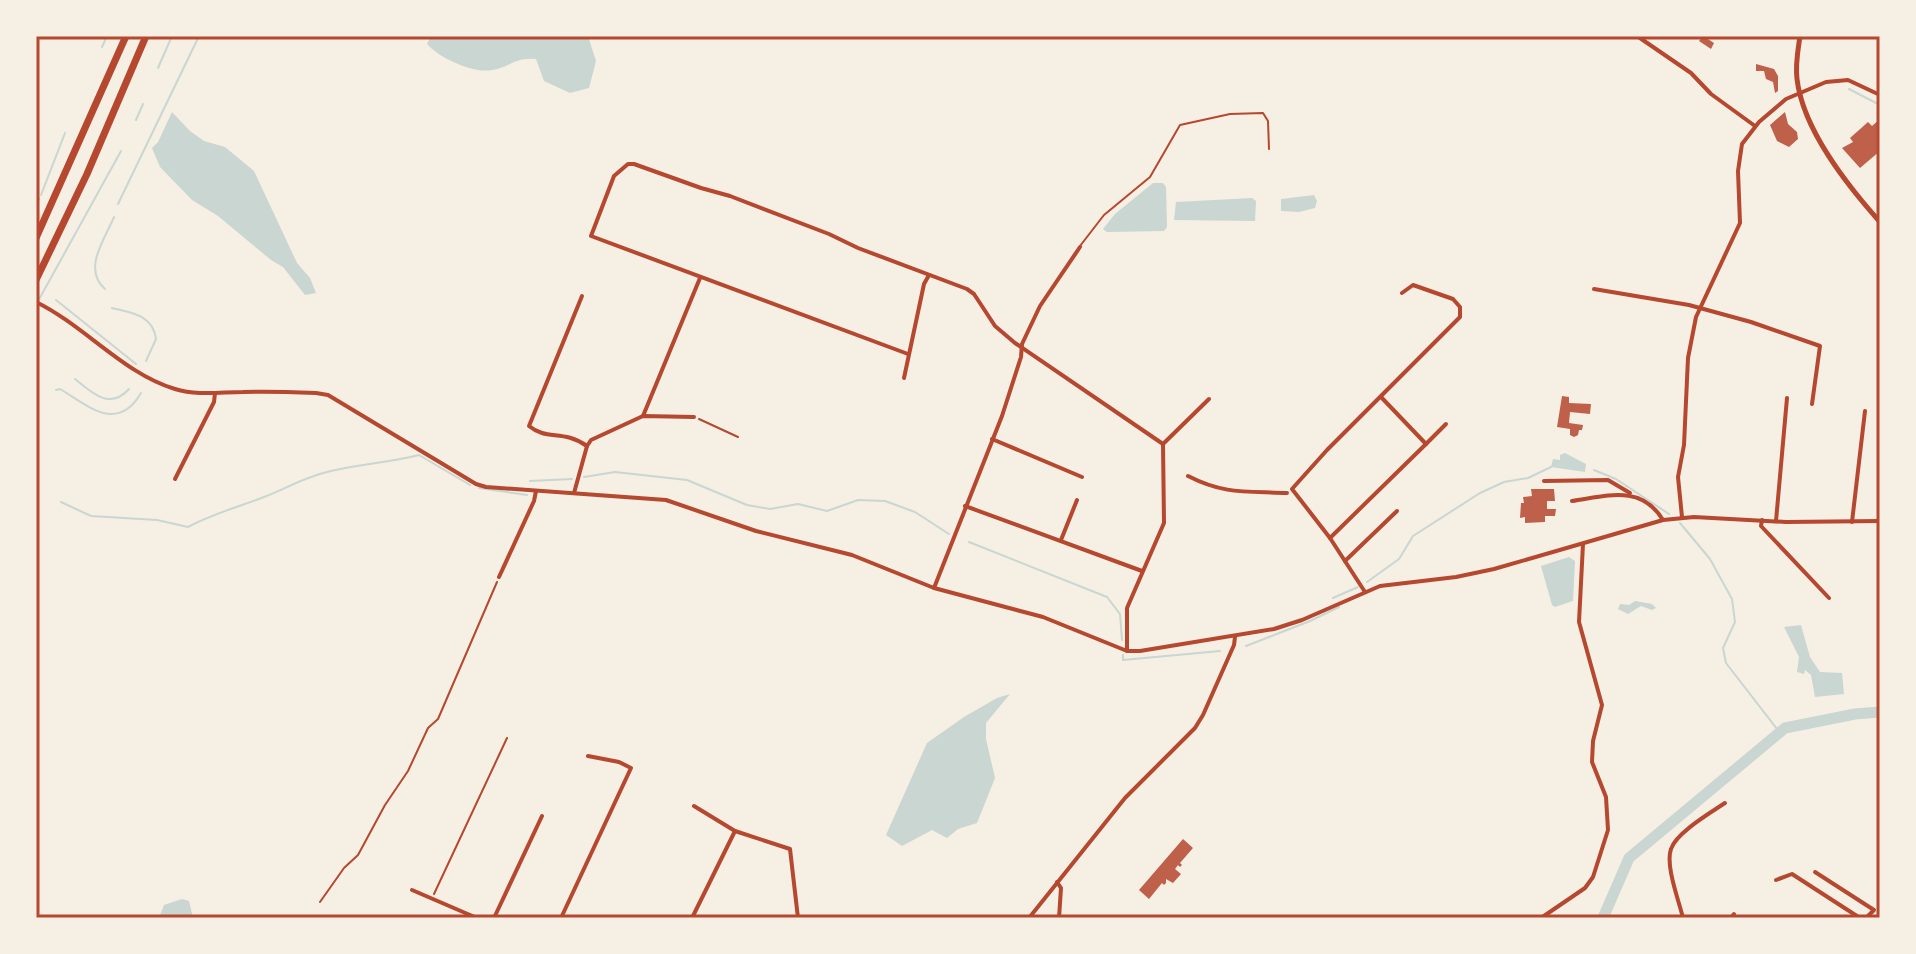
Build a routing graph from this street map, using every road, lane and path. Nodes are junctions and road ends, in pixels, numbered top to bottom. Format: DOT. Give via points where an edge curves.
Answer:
graph roads {
  1 [pos="126,36"];
  2 [pos="146,36"];
  3 [pos="1637,36"];
  4 [pos="1800,36"];
  5 [pos="1800,92"];
  6 [pos="1880,95"];
  7 [pos="1755,126"];
  8 [pos="1269,149"];
  9 [pos="1880,222"];
  10 [pos="36,238"];
  11 [pos="1080,247"];
  12 [pos="929,275"];
  13 [pos="701,277"];
  14 [pos="36,280"];
  15 [pos="1594,289"];
  16 [pos="1402,293"];
  17 [pos="582,296"];
  18 [pos="36,302"];
  19 [pos="1700,309"];
  20 [pos="1022,347"];
  21 [pos="908,354"];
  22 [pos="904,378"];
  23 [pos="215,393"];
  24 [pos="1381,397"];
  25 [pos="1787,398"];
  26 [pos="1209,399"];
  27 [pos="1812,404"];
  28 [pos="1865,411"];
  29 [pos="643,416"];
  30 [pos="694,417"];
  31 [pos="1446,424"];
  32 [pos="738,437"];
  33 [pos="992,439"];
  34 [pos="1163,444"];
  35 [pos="1426,444"];
  36 [pos="587,446"];
  37 [pos="1188,476"];
  38 [pos="1082,477"];
  39 [pos="175,479"];
  40 [pos="1544,481"];
  41 [pos="536,491"];
  42 [pos="574,493"];
  43 [pos="1287,493"];
  44 [pos="1632,494"];
  45 [pos="1077,500"];
  46 [pos="1572,501"];
  47 [pos="965,506"];
  48 [pos="1397,511"];
  49 [pos="1682,517"];
  50 [pos="1663,520"];
  51 [pos="1762,520"];
  52 [pos="1776,521"];
  53 [pos="1880,521"];
  54 [pos="1852,522"];
  55 [pos="1330,538"];
  56 [pos="1061,540"];
  57 [pos="1583,544"];
  58 [pos="1345,561"];
  59 [pos="1142,571"];
  60 [pos="499,577"];
  61 [pos="934,588"];
  62 [pos="1365,592"];
  63 [pos="1829,598"];
  64 [pos="1235,637"];
  65 [pos="1127,651"];
  66 [pos="507,738"];
  67 [pos="588,756"];
  68 [pos="1725,803"];
  69 [pos="694,806"];
  70 [pos="542,816"];
  71 [pos="735,831"];
  72 [pos="1815,872"];
  73 [pos="1776,880"];
  74 [pos="1057,882"];
  75 [pos="412,890"];
  76 [pos="432,898"];
  77 [pos="320,902"];
  78 [pos="1880,906"];
  79 [pos="1874,910"];
  80 [pos="477,918"];
  81 [pos="494,918"];
  82 [pos="561,918"];
  83 [pos="692,918"];
  84 [pos="798,918"];
  85 [pos="1029,918"];
  86 [pos="1059,918"];
  87 [pos="1541,918"];
  88 [pos="1683,918"];
  89 [pos="1860,918"];
  90 [pos="1866,918"];
  1 -- 10 [label="highway"];
  2 -- 14 [label="highway"];
  3 -- 7 [label="street"];
  4 -- 5 [label="main road"];
  5 -- 6 [label="street" via="1841,79"];
  5 -- 7 [label="street"];
  5 -- 9 [label="main road" via="1829,155"];
  7 -- 19 [label="street" via="1742,144 1739,228"];
  8 -- 11 [label="lane" via="1268,121 1261,112 1180,125 1150,177 1104,215"];
  11 -- 20 [label="street" via="1040,306"];
  12 -- 13 [label="street" via="730,196 628,164 614,176 591,236"];
  12 -- 20 [label="street" via="974,294 995,326"];
  12 -- 21 [label="street"];
  13 -- 21 [label="street"];
  13 -- 29 [label="street"];
  15 -- 19 [label="street"];
  16 -- 24 [label="street" via="1413,285 1453,299 1460,317"];
  17 -- 36 [label="street" via="529,426 544,434 573,436"];
  18 -- 23 [label="street" via="165,386"];
  19 -- 27 [label="street" via="1820,346"];
  19 -- 49 [label="street" via="1685,381 1678,477"];
  20 -- 33 [label="street"];
  20 -- 34 [label="street"];
  21 -- 22 [label="street"];
  23 -- 39 [label="street"];
  23 -- 41 [label="street" via="328,395 476,484"];
  24 -- 35 [label="street"];
  24 -- 55 [label="street" via="1292,489"];
  25 -- 52 [label="street"];
  26 -- 34 [label="street"];
  28 -- 54 [label="street"];
  29 -- 30 [label="street"];
  29 -- 36 [label="street"];
  30 -- 32 [label="path"];
  31 -- 35 [label="street"];
  33 -- 38 [label="street"];
  33 -- 47 [label="street"];
  34 -- 59 [label="street" via="1164,523"];
  35 -- 55 [label="street"];
  36 -- 42 [label="street"];
  37 -- 43 [label="street" via="1230,492"];
  40 -- 44 [label="street" via="1608,480"];
  41 -- 42 [label="street"];
  41 -- 60 [label="street"];
  42 -- 61 [label="street" via="666,500 756,531 852,555"];
  44 -- 46 [label="street"];
  44 -- 50 [label="street"];
  45 -- 56 [label="street"];
  47 -- 56 [label="street"];
  47 -- 61 [label="street"];
  48 -- 58 [label="street"];
  49 -- 50 [label="street"];
  49 -- 51 [label="street"];
  50 -- 57 [label="street"];
  51 -- 52 [label="street"];
  51 -- 63 [label="street" via="1761,526"];
  52 -- 54 [label="street"];
  53 -- 54 [label="street"];
  55 -- 58 [label="street"];
  56 -- 59 [label="street"];
  57 -- 62 [label="street" via="1456,577"];
  57 -- 87 [label="street" via="1579,622 1602,705 1592,762 1606,797 1608,830 1585,888"];
  58 -- 62 [label="street"];
  59 -- 65 [label="street" via="1127,608"];
  60 -- 77 [label="path" via="438,719 428,728 358,855"];
  61 -- 65 [label="street" via="1043,617"];
  62 -- 64 [label="street" via="1289,624"];
  64 -- 65 [label="street"];
  64 -- 74 [label="street" via="1195,728 1125,798"];
  66 -- 76 [label="path"];
  67 -- 82 [label="street" via="631,768"];
  68 -- 88 [label="street" via="1671,846 1669,860"];
  69 -- 71 [label="street"];
  70 -- 81 [label="street"];
  71 -- 83 [label="street"];
  71 -- 84 [label="street" via="790,849"];
  72 -- 79 [label="street"];
  73 -- 89 [label="street" via="1792,874"];
  74 -- 85 [label="street"];
  74 -- 86 [label="street"];
  75 -- 76 [label="street"];
  76 -- 80 [label="street"];
  78 -- 79 [label="street"];
  79 -- 90 [label="street"];
}
